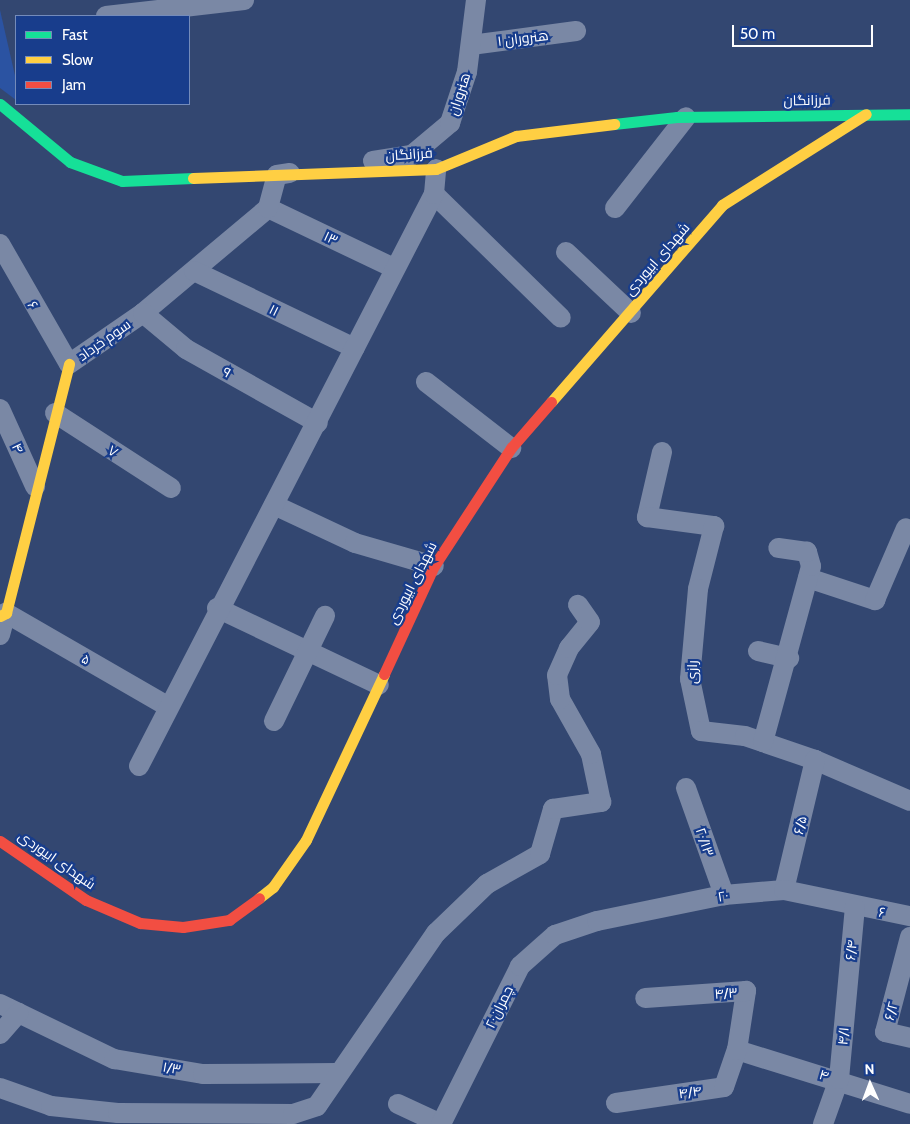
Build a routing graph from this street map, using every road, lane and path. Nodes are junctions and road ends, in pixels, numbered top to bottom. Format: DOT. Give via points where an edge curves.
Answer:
graph roads {
  1 [pos="244,0"];
  2 [pos="476,0"];
  3 [pos="115,15"];
  4 [pos="576,31"];
  5 [pos="471,45"];
  6 [pos="0,104"];
  7 [pos="866,114"];
  8 [pos="910,114"];
  9 [pos="686,117"];
  10 [pos="436,169"];
  11 [pos="277,175"];
  12 [pos="434,194"];
  13 [pos="268,208"];
  14 [pos="615,208"];
  15 [pos="0,244"];
  16 [pos="566,252"];
  17 [pos="394,268"];
  18 [pos="194,271"];
  19 [pos="142,313"];
  20 [pos="631,313"];
  21 [pos="561,318"];
  22 [pos="355,348"];
  23 [pos="69,364"];
  24 [pos="426,382"];
  25 [pos="0,409"];
  26 [pos="55,413"];
  27 [pos="318,423"];
  28 [pos="511,448"];
  29 [pos="662,452"];
  30 [pos="35,486"];
  31 [pos="172,488"];
  32 [pos="274,505"];
  33 [pos="906,528"];
  34 [pos="778,548"];
  35 [pos="434,566"];
  36 [pos="808,578"];
  37 [pos="7,582"];
  38 [pos="578,605"];
  39 [pos="217,608"];
  40 [pos="3,615"];
  41 [pos="325,616"];
  42 [pos="0,635"];
  43 [pos="758,651"];
  44 [pos="308,654"];
  45 [pos="789,658"];
  46 [pos="379,685"];
  47 [pos="167,706"];
  48 [pos="274,721"];
  49 [pos="763,742"];
  50 [pos="815,760"];
  51 [pos="139,766"];
  52 [pos="686,788"];
  53 [pos="910,801"];
  54 [pos="0,841"];
  55 [pos="784,890"];
  56 [pos="724,896"];
  57 [pos="855,908"];
  58 [pos="910,916"];
  59 [pos="591,923"];
  60 [pos="910,937"];
  61 [pos="847,992"];
  62 [pos="645,998"];
  63 [pos="0,1004"];
  64 [pos="18,1013"];
  65 [pos="0,1034"];
  66 [pos="910,1038"];
  67 [pos="737,1050"];
  68 [pos="337,1073"];
  69 [pos="839,1079"];
  70 [pos="0,1088"];
  71 [pos="616,1103"];
  72 [pos="398,1104"];
  73 [pos="910,1104"];
  74 [pos="441,1124"];
  75 [pos="823,1124"];
  1 -- 3 [label="street"];
  2 -- 5 [label="street, هنروران"];
  4 -- 5 [label="street, هنروران ۱"];
  5 -- 11 [label="street, هنروران" via="468,72 450,123 412,154"];
  6 -- 11 [label="street, فرزانگان" via="70,162 122,181"];
  7 -- 8 [label="street"];
  7 -- 9 [label="street, فرزانگان"];
  7 -- 20 [label="street, شهدای ابیوردی" via="722,205"];
  9 -- 10 [label="street, فرزانگان" via="516,136"];
  9 -- 14 [label="street"];
  10 -- 11 [label="street, فرزانگان"];
  10 -- 12 [label="street"];
  11 -- 13 [label="street"];
  12 -- 17 [label="street"];
  12 -- 21 [label="street"];
  13 -- 17 [label="street, ۱۳"];
  13 -- 18 [label="street, سوم خرداد"];
  15 -- 23 [label="street, ۶"];
  16 -- 20 [label="street"];
  17 -- 22 [label="street"];
  18 -- 19 [label="street, سوم خرداد"];
  18 -- 22 [label="street, ۱۱"];
  19 -- 23 [label="street, سوم خرداد"];
  19 -- 27 [label="street, ۹" via="186,349"];
  20 -- 28 [label="street, شهدای ابیوردی"];
  22 -- 27 [label="street"];
  23 -- 26 [label="street, سوم خرداد"];
  24 -- 28 [label="street"];
  25 -- 30 [label="street, ۴"];
  26 -- 30 [label="street, سوم خرداد"];
  26 -- 31 [label="street, ۷"];
  27 -- 32 [label="street"];
  28 -- 35 [label="street, شهدای ابیوردی"];
  29 -- 49 [label="street, رازی" via="647,517 714,526 698,589 690,679 701,731"];
  30 -- 37 [label="street, سوم خرداد"];
  32 -- 35 [label="street" via="355,544"];
  32 -- 39 [label="street"];
  33 -- 36 [label="street" via="876,600"];
  34 -- 36 [label="street" via="806,552 811,566"];
  35 -- 46 [label="street, شهدای ابیوردی"];
  36 -- 45 [label="street"];
  37 -- 40 [label="street, سوم خرداد"];
  38 -- 68 [label="street" via="590,622 569,648 557,675 560,699 591,754 601,802 553,809 540,854 487,884 436,933"];
  39 -- 44 [label="street"];
  39 -- 47 [label="street"];
  40 -- 42 [label="street"];
  40 -- 47 [label="street, ۵"];
  41 -- 44 [label="street"];
  43 -- 45 [label="street"];
  44 -- 46 [label="street"];
  44 -- 48 [label="street"];
  45 -- 49 [label="street"];
  46 -- 54 [label="street, شهدای ابیوردی" via="306,840 273,887 229,920 184,927 140,923 86,900"];
  47 -- 51 [label="street"];
  49 -- 50 [label="street, رازی"];
  50 -- 53 [label="street, رازی"];
  50 -- 55 [label="street, ۶/۵"];
  52 -- 56 [label="street, ۲۰/۱۳"];
  55 -- 56 [label="street, ۲۰"];
  55 -- 57 [label="street, ۲۰"];
  56 -- 59 [label="street, ۲۰"];
  57 -- 58 [label="street, ۶"];
  57 -- 61 [label="street, ۶/۴"];
  59 -- 74 [label="street, چمران۲۰" via="555,935 520,966"];
  60 -- 66 [label="street, ۶/۲" via="885,1032"];
  61 -- 69 [label="street, ۴/۱"];
  62 -- 67 [label="street, ۴/۳" via="746,991"];
  63 -- 64 [label="street, ۱/۳"];
  64 -- 65 [label="street"];
  64 -- 68 [label="street, ۱/۳" via="114,1058 203,1074"];
  67 -- 69 [label="street, ۴"];
  67 -- 71 [label="street, ۴/۴" via="724,1088"];
  68 -- 70 [label="street" via="317,1106 293,1114 169,1115 77,1110 15,1096"];
  69 -- 73 [label="street, ۴"];
  69 -- 75 [label="street, ۴/۱"];
  72 -- 74 [label="street"];
}
